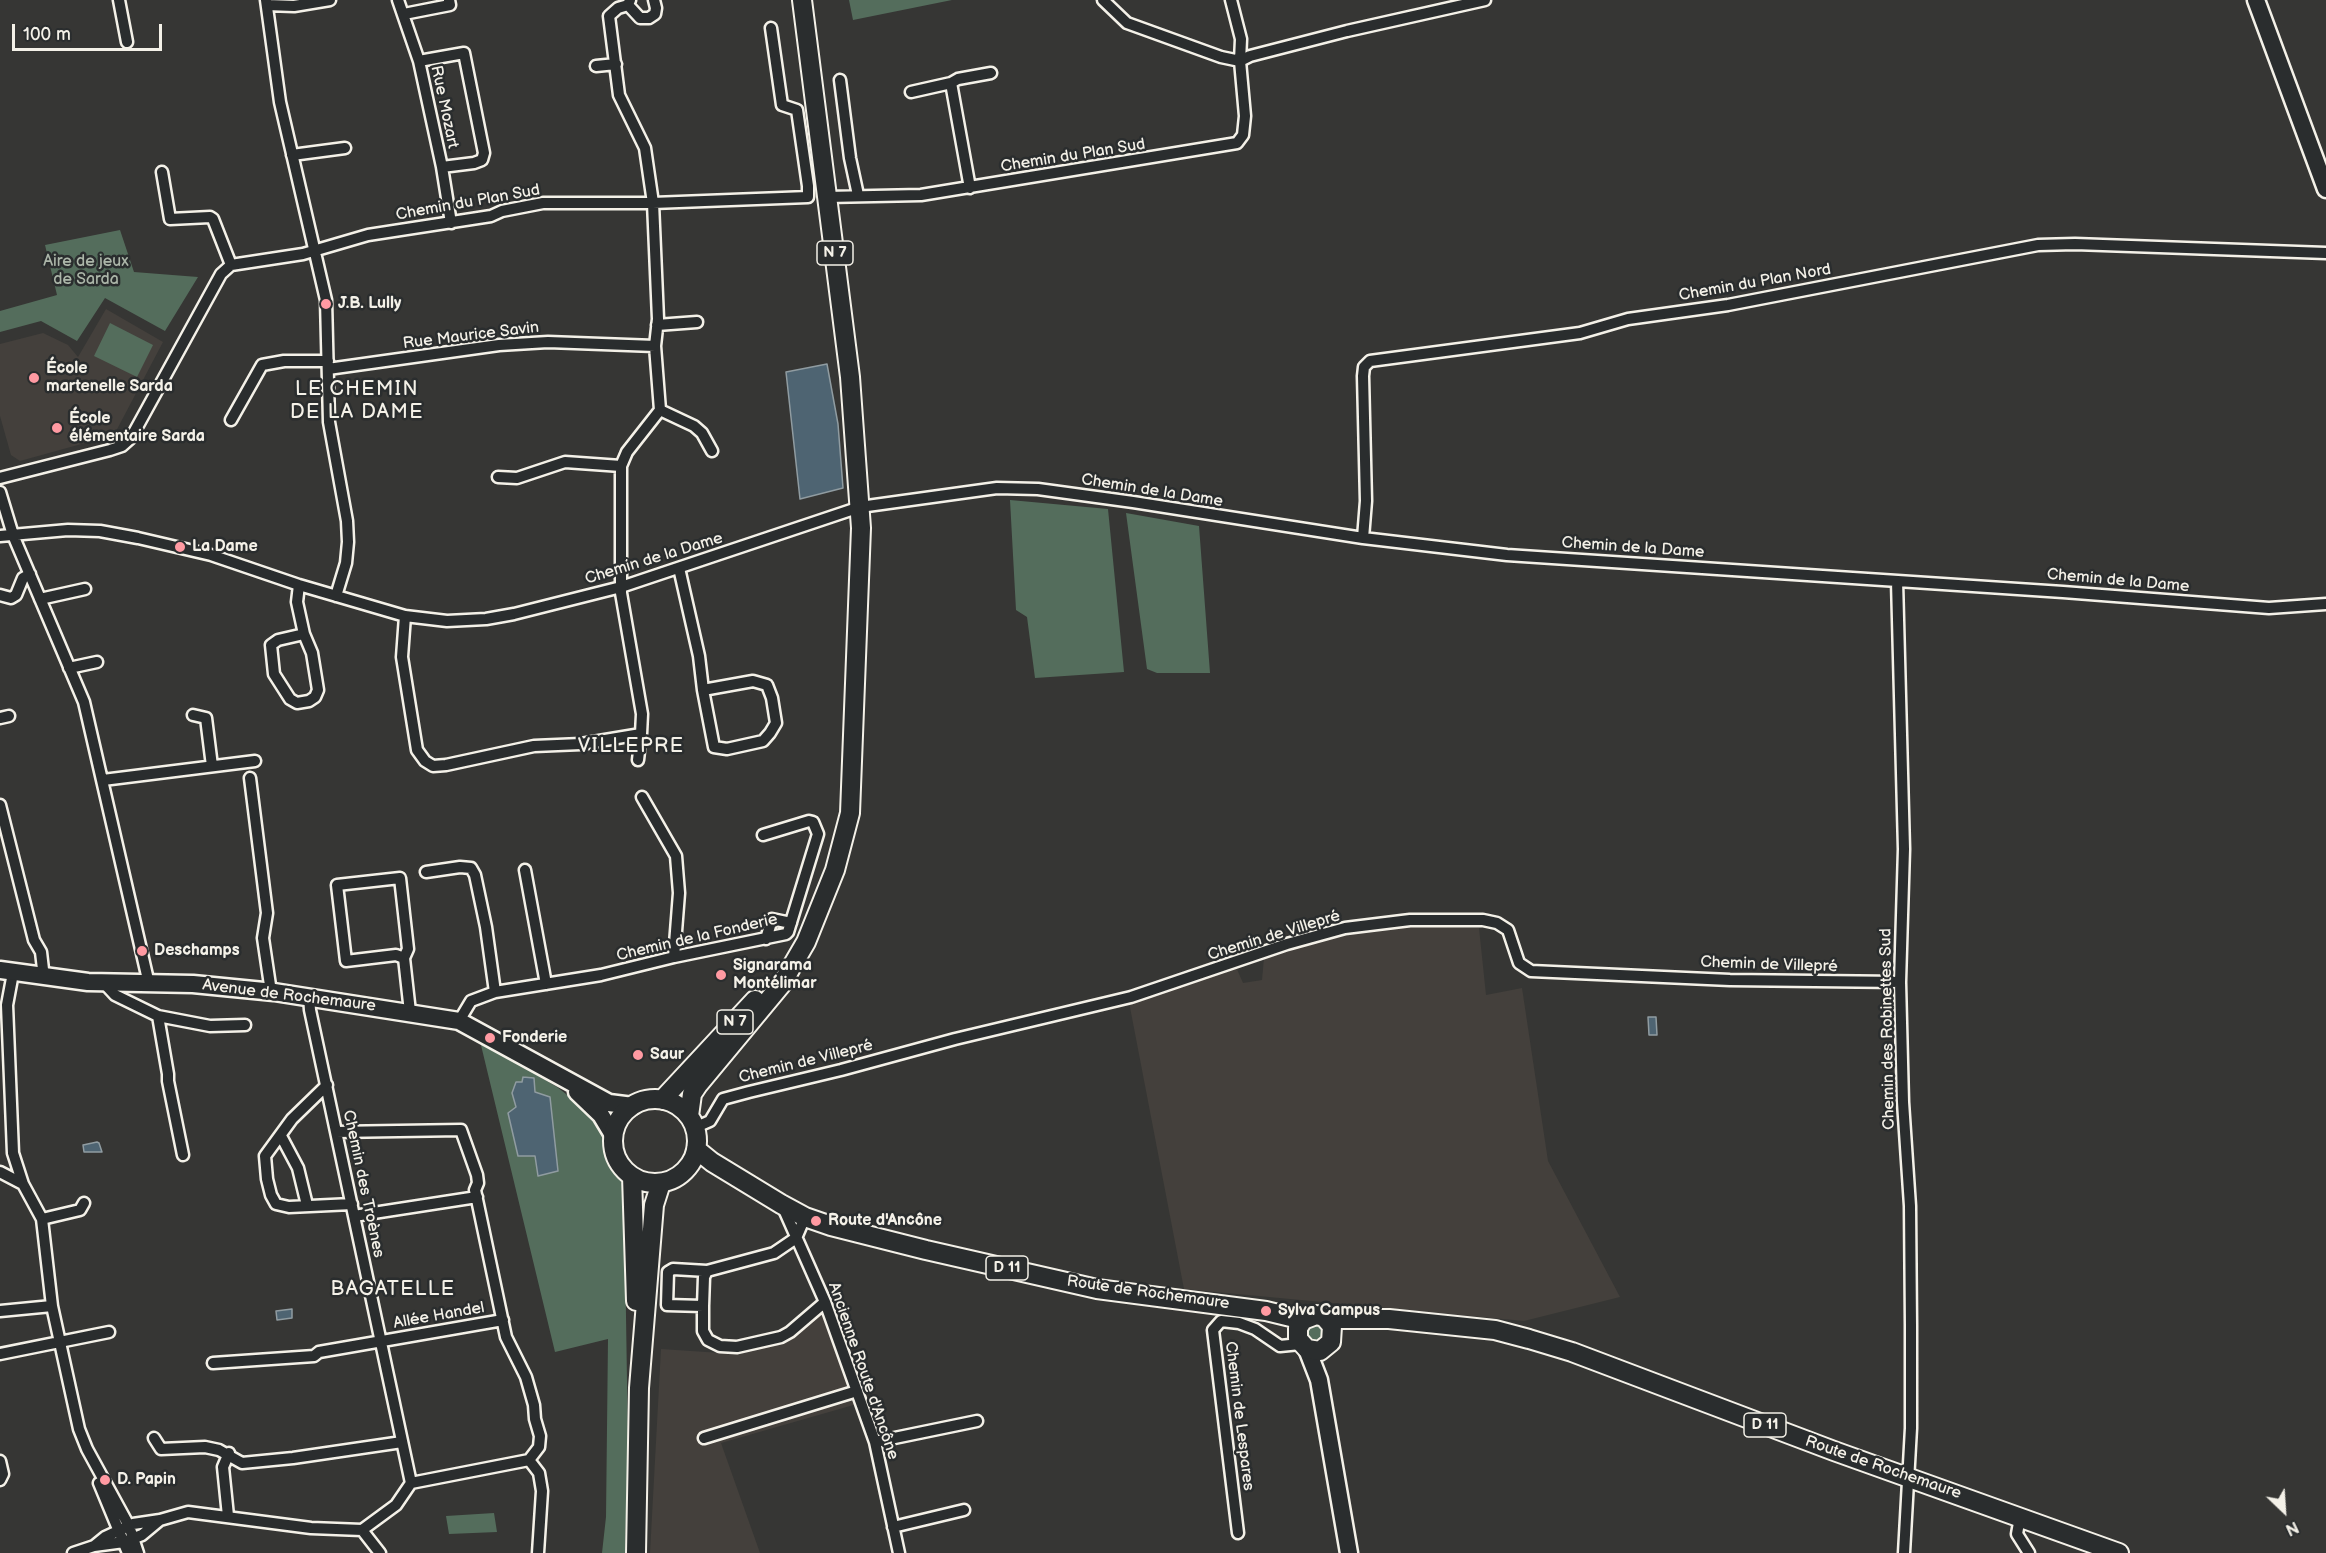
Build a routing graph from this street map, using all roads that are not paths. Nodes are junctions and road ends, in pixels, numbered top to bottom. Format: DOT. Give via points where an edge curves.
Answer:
graph roads {
  1 [pos="119,0"];
  2 [pos="330,0"];
  3 [pos="398,0"];
  4 [pos="449,0"];
  5 [pos="654,0"];
  6 [pos="802,0"];
  7 [pos="1103,0"];
  8 [pos="1231,0"];
  9 [pos="1485,0"];
  10 [pos="2256,0"];
  11 [pos="629,2"];
  12 [pos="266,3"];
  13 [pos="404,14"];
  14 [pos="771,28"];
  15 [pos="127,42"];
  16 [pos="1240,60"];
  17 [pos="418,61"];
  18 [pos="616,64"];
  19 [pos="596,66"];
  20 [pos="991,73"];
  21 [pos="840,80"];
  22 [pos="951,83"];
  23 [pos="911,92"];
  24 [pos="345,148"];
  25 [pos="292,155"];
  26 [pos="442,167"];
  27 [pos="162,172"];
  28 [pos="970,188"];
  29 [pos="2326,189"];
  30 [pos="858,195"];
  31 [pos="827,197"];
  32 [pos="653,203"];
  33 [pos="451,223"];
  34 [pos="315,250"];
  35 [pos="2326,253"];
  36 [pos="231,265"];
  37 [pos="697,322"];
  38 [pos="657,325"];
  39 [pos="655,346"];
  40 [pos="328,365"];
  41 [pos="660,410"];
  42 [pos="231,420"];
  43 [pos="712,451"];
  44 [pos="621,466"];
  45 [pos="498,477"];
  46 [pos="0,478"];
  47 [pos="0,492"];
  48 [pos="860,507"];
  49 [pos="14,535"];
  50 [pos="0,536"];
  51 [pos="1363,538"];
  52 [pos="679,568"];
  53 [pos="30,574"];
  54 [pos="1897,581"];
  55 [pos="299,585"];
  56 [pos="621,587"];
  57 [pos="85,588"];
  58 [pos="0,596"];
  59 [pos="336,596"];
  60 [pos="40,599"];
  61 [pos="2326,604"];
  62 [pos="405,616"];
  63 [pos="304,634"];
  64 [pos="97,662"];
  65 [pos="69,668"];
  66 [pos="703,690"];
  67 [pos="193,716"];
  68 [pos="641,734"];
  69 [pos="638,760"];
  70 [pos="255,761"];
  71 [pos="212,766"];
  72 [pos="250,778"];
  73 [pos="104,780"];
  74 [pos="642,797"];
  75 [pos="0,805"];
  76 [pos="763,835"];
  77 [pos="525,870"];
  78 [pos="426,872"];
  79 [pos="791,923"];
  80 [pos="766,939"];
  81 [pos="806,942"];
  82 [pos="674,957"];
  83 [pos="404,958"];
  84 [pos="7,972"];
  85 [pos="44,978"];
  86 [pos="103,982"];
  87 [pos="1900,982"];
  88 [pos="149,984"];
  89 [pos="546,984"];
  90 [pos="271,992"];
  91 [pos="495,992"];
  92 [pos="309,996"];
  93 [pos="410,1012"];
  94 [pos="158,1016"];
  95 [pos="459,1021"];
  96 [pos="245,1025"];
  97 [pos="564,1078"];
  98 [pos="327,1085"];
  99 [pos="662,1100"];
  100 [pos="633,1106"];
  101 [pos="692,1122"];
  102 [pos="336,1132"];
  103 [pos="613,1135"];
  104 [pos="281,1136"];
  105 [pos="696,1149"];
  106 [pos="183,1155"];
  107 [pos="688,1167"];
  108 [pos="0,1172"];
  109 [pos="632,1176"];
  110 [pos="661,1183"];
  111 [pos="23,1184"];
  112 [pos="477,1197"];
  113 [pos="84,1203"];
  114 [pos="352,1204"];
  115 [pos="781,1204"];
  116 [pos="307,1205"];
  117 [pos="354,1216"];
  118 [pos="805,1217"];
  119 [pos="42,1219"];
  120 [pos="796,1238"];
  121 [pos="707,1271"];
  122 [pos="825,1302"];
  123 [pos="52,1306"];
  124 [pos="703,1306"];
  125 [pos="0,1311"];
  126 [pos="503,1320"];
  127 [pos="1405,1321"];
  128 [pos="109,1332"];
  129 [pos="1311,1339"];
  130 [pos="381,1342"];
  131 [pos="60,1343"];
  132 [pos="0,1354"];
  133 [pos="213,1363"];
  134 [pos="639,1389"];
  135 [pos="857,1391"];
  136 [pos="977,1421"];
  137 [pos="154,1438"];
  138 [pos="704,1438"];
  139 [pos="402,1442"];
  140 [pos="875,1442"];
  141 [pos="228,1453"];
  142 [pos="529,1460"];
  143 [pos="0,1461"];
  144 [pos="95,1465"];
  145 [pos="1907,1476"];
  146 [pos="0,1480"];
  147 [pos="411,1483"];
  148 [pos="963,1510"];
  149 [pos="228,1516"];
  150 [pos="2020,1517"];
  151 [pos="893,1527"];
  152 [pos="362,1530"];
  153 [pos="1238,1533"];
  154 [pos="126,1536"];
  155 [pos="73,1553"];
  156 [pos="136,1553"];
  157 [pos="380,1553"];
  158 [pos="538,1553"];
  159 [pos="636,1553"];
  160 [pos="899,1553"];
  161 [pos="1349,1553"];
  162 [pos="1904,1553"];
  163 [pos="2030,1553"];
  164 [pos="2119,1553"];
  1 -- 15 [label="street"];
  2 -- 12 [label="street" via="294,6"];
  3 -- 13 [label="street, Rue Mozart"];
  4 -- 13 [label="street" via="450,5"];
  5 -- 11 [label="street" via="655,14 649,18 640,18"];
  6 -- 31 [label="main road, N 7"];
  7 -- 16 [label="street" via="1127,23 1221,57"];
  8 -- 16 [label="street" via="1241,39"];
  9 -- 16 [label="street"];
  10 -- 29 [label="street"];
  11 -- 18 [label="street" via="609,16"];
  12 -- 25 [label="street"];
  13 -- 17 [label="street, Rue Mozart"];
  14 -- 32 [label="street, Chemin du Plan Sud" via="782,105 796,110 808,197"];
  16 -- 28 [label="street, Chemin du Plan Sud" via="1245,116 1243,135 1237,143"];
  17 -- 26 [label="street, Rue Mozart"];
  17 -- 26 [label="street" via="464,53 484,153 482,160 474,163"];
  18 -- 19 [label="street"];
  18 -- 32 [label="street" via="619,95 645,148"];
  20 -- 22 [label="street"];
  21 -- 30 [label="street"];
  22 -- 23 [label="street"];
  22 -- 28 [label="street"];
  24 -- 25 [label="street"];
  25 -- 34 [label="street"];
  26 -- 33 [label="street, Rue Mozart"];
  27 -- 36 [label="street" via="170,219 213,219"];
  28 -- 30 [label="street, Chemin du Plan Sud" via="921,195"];
  30 -- 31 [label="street, Chemin du Plan Sud"];
  31 -- 48 [label="main road, N 7" via="850,377"];
  32 -- 33 [label="street, Chemin du Plan Sud" via="543,203"];
  32 -- 38 [label="street"];
  33 -- 34 [label="street, Chemin du Plan Sud" via="368,235"];
  34 -- 36 [label="street, Chemin du Plan Sud"];
  34 -- 40 [label="street" via="326,300"];
  35 -- 51 [label="street, Chemin du Plan Nord" via="2038,245 1728,305 1628,320 1580,333 1370,361 1363,376"];
  36 -- 46 [label="street" via="221,274 131,438 110,450"];
  37 -- 38 [label="street"];
  38 -- 39 [label="street"];
  39 -- 40 [label="street, Rue Maurice Savin" via="548,342"];
  39 -- 41 [label="street"];
  40 -- 42 [label="street, Rue Maurice Savin" via="284,361 262,365"];
  40 -- 59 [label="street" via="329,422 348,542"];
  41 -- 43 [label="street" via="694,426"];
  41 -- 44 [label="street" via="627,452"];
  44 -- 45 [label="street" via="566,462 517,477"];
  44 -- 56 [label="street"];
  47 -- 49 [label="street"];
  48 -- 51 [label="street, Chemin de la Dame" via="997,488 1038,489"];
  48 -- 52 [label="street, Chemin de la Dame"];
  48 -- 81 [label="main road, N 7" via="850,813 835,870"];
  49 -- 50 [label="street, Chemin de la Dame"];
  49 -- 53 [label="street"];
  49 -- 55 [label="street, Chemin de la Dame" via="68,530 110,533 211,555"];
  51 -- 54 [label="street, Chemin de la Dame" via="1507,555"];
  52 -- 56 [label="street, Chemin de la Dame"];
  52 -- 66 [label="street"];
  53 -- 58 [label="street" via="23,578 16,595"];
  53 -- 60 [label="street"];
  54 -- 61 [label="street, Chemin de la Dame" via="2269,608"];
  54 -- 87 [label="street, Chemin des Robinettes Sud" via="1904,849"];
  55 -- 59 [label="street, Chemin de la Dame"];
  55 -- 63 [label="street" via="297,602"];
  56 -- 62 [label="street, Chemin de la Dame" via="486,619 447,621"];
  56 -- 68 [label="street" via="642,714"];
  57 -- 60 [label="street"];
  59 -- 62 [label="street, Chemin de la Dame"];
  60 -- 65 [label="street"];
  62 -- 68 [label="street" via="402,657 417,750 433,766 534,746 581,744"];
  63 -- 63 [label="street" via="271,645 274,674 297,703 309,701 318,690 312,653"];
  64 -- 65 [label="street"];
  65 -- 73 [label="street" via="84,702"];
  66 -- 66 [label="street" via="714,747 727,749 763,741 776,723 767,685 753,681"];
  67 -- 71 [label="street" via="206,718"];
  68 -- 69 [label="street"];
  70 -- 71 [label="street"];
  71 -- 73 [label="street"];
  72 -- 90 [label="street" via="267,914 263,938"];
  73 -- 88 [label="street"];
  74 -- 82 [label="street" via="676,856 679,893"];
  75 -- 85 [label="street" via="34,940 41,952"];
  76 -- 79 [label="street, Chemin de la Fonderie" via="809,821 817,827"];
  77 -- 89 [label="street"];
  78 -- 91 [label="street" via="471,868 486,927"];
  79 -- 80 [label="street, Chemin de la Fonderie" via="786,934"];
  79 -- 80 [label="street" via="772,919"];
  80 -- 82 [label="street, Chemin de la Fonderie"];
  81 -- 99 [label="main road, N 7"];
  81 -- 101 [label="main road, N 7" via="781,985 692,1094"];
  82 -- 89 [label="street, Chemin de la Fonderie"];
  83 -- 83 [label="street" via="408,949 400,878 337,885 346,962 396,955"];
  83 -- 93 [label="street"];
  84 -- 85 [label="street, Avenue de Rochemaure"];
  84 -- 111 [label="street" via="10,1114 13,1153"];
  85 -- 86 [label="street, Avenue de Rochemaure"];
  86 -- 88 [label="street, Avenue de Rochemaure"];
  86 -- 94 [label="street" via="115,995"];
  87 -- 101 [label="street, Chemin de Villepré" via="1541,972 1519,963 1508,930 1497,924 1483,920 1410,920 1345,928 1131,997 723,1099 710,1120"];
  87 -- 145 [label="street, Chemin des Robinettes Sud" via="1910,1230 1911,1416"];
  88 -- 90 [label="street, Avenue de Rochemaure"];
  89 -- 91 [label="street, Chemin de la Fonderie"];
  90 -- 92 [label="street, Avenue de Rochemaure"];
  91 -- 95 [label="street, Chemin de la Fonderie" via="471,1000"];
  92 -- 93 [label="street, Avenue de Rochemaure"];
  92 -- 98 [label="street, Chemin des Troènes"];
  93 -- 95 [label="street, Avenue de Rochemaure"];
  94 -- 96 [label="street" via="210,1026"];
  94 -- 106 [label="street"];
  95 -- 97 [label="street, Avenue de Rochemaure"];
  97 -- 100 [label="street, Avenue de Rochemaure" via="609,1103"];
  97 -- 103 [label="street, Avenue de Rochemaure" via="601,1115"];
  98 -- 102 [label="street, Chemin des Troènes"];
  98 -- 104 [label="street" via="292,1119"];
  99 -- 100 [label="main road" via="652,1099"];
  99 -- 101 [label="main road" via="673,1103"];
  100 -- 103 [label="main road" via="623,1113"];
  101 -- 105 [label="main road"];
  102 -- 112 [label="street" via="461,1130 477,1175"];
  102 -- 114 [label="street, Chemin des Troènes"];
  103 -- 109 [label="main road" via="616,1158"];
  104 -- 116 [label="street" via="298,1168"];
  104 -- 116 [label="street" via="265,1156 271,1195 276,1204"];
  105 -- 107 [label="main road"];
  105 -- 115 [label="main road, Route de Rochemaure / D 11"];
  107 -- 110 [label="main road" via="672,1180"];
  107 -- 115 [label="main road, Route de Rochemaure / D 11" via="711,1170"];
  108 -- 111 [label="street"];
  109 -- 110 [label="main road"];
  109 -- 134 [label="main road"];
  110 -- 134 [label="main road" via="650,1234"];
  111 -- 119 [label="street"];
  112 -- 117 [label="street"];
  112 -- 126 [label="street"];
  113 -- 119 [label="street" via="80,1210"];
  114 -- 116 [label="street"];
  114 -- 117 [label="street, Chemin des Troènes"];
  115 -- 118 [label="main road, Route de Rochemaure / D 11"];
  115 -- 120 [label="street, Ancienne Route d'Ancône"];
  117 -- 130 [label="street, Chemin des Troènes"];
  118 -- 120 [label="street"];
  118 -- 129 [label="main road, Route de Rochemaure / D 11" via="899,1244 1097,1289 1239,1307"];
  119 -- 123 [label="street"];
  120 -- 121 [label="street" via="761,1258"];
  120 -- 122 [label="street, Ancienne Route d'Ancône"];
  121 -- 124 [label="street"];
  121 -- 124 [label="street" via="668,1272 667,1305"];
  122 -- 124 [label="street" via="781,1337 737,1347 720,1346 708,1340 703,1331"];
  122 -- 135 [label="street, Ancienne Route d'Ancône"];
  123 -- 125 [label="street"];
  123 -- 131 [label="street"];
  126 -- 130 [label="street, Allée Handel"];
  126 -- 142 [label="street" via="506,1337 526,1377 540,1436"];
  127 -- 129 [label="main road, Route de Rochemaure / D 11"];
  127 -- 129 [label="main road, Route de Rochemaure / D 11" via="1316,1315"];
  127 -- 145 [label="main road, Route de Rochemaure / D 11" via="1495,1330 1534,1340"];
  128 -- 131 [label="street"];
  129 -- 153 [label="street, Chemin de Lespares" via="1280,1346 1239,1323 1221,1321 1213,1330"];
  129 -- 161 [label="street"];
  130 -- 133 [label="street, Allée Handel" via="314,1356"];
  130 -- 139 [label="street, Chemin des Troènes"];
  131 -- 132 [label="street"];
  131 -- 144 [label="street" via="79,1429"];
  134 -- 159 [label="main road"];
  135 -- 138 [label="street"];
  135 -- 140 [label="street, Ancienne Route d'Ancône"];
  136 -- 140 [label="street"];
  137 -- 141 [label="street" via="161,1449 205,1447"];
  139 -- 141 [label="street" via="242,1462"];
  139 -- 147 [label="street, Chemin des Troènes"];
  140 -- 151 [label="street, Ancienne Route d'Ancône"];
  141 -- 149 [label="street" via="223,1467"];
  142 -- 147 [label="street"];
  142 -- 158 [label="street" via="539,1473 542,1491"];
  143 -- 146 [label="street"];
  144 -- 154 [label="street" via="108,1503"];
  144 -- 154 [label="street" via="105,1480"];
  145 -- 150 [label="main road, Route de Rochemaure / D 11"];
  145 -- 162 [label="street, Chemin des Robinettes Sud"];
  147 -- 152 [label="street" via="396,1505"];
  148 -- 151 [label="street"];
  149 -- 152 [label="street" via="311,1528"];
  149 -- 154 [label="street" via="188,1512 151,1520"];
  150 -- 163 [label="street" via="2018,1534"];
  150 -- 164 [label="main road, Route de Rochemaure / D 11"];
  151 -- 160 [label="street, Ancienne Route d'Ancône"];
  152 -- 157 [label="street"];
  154 -- 155 [label="street"];
  154 -- 156 [label="street"];
}
